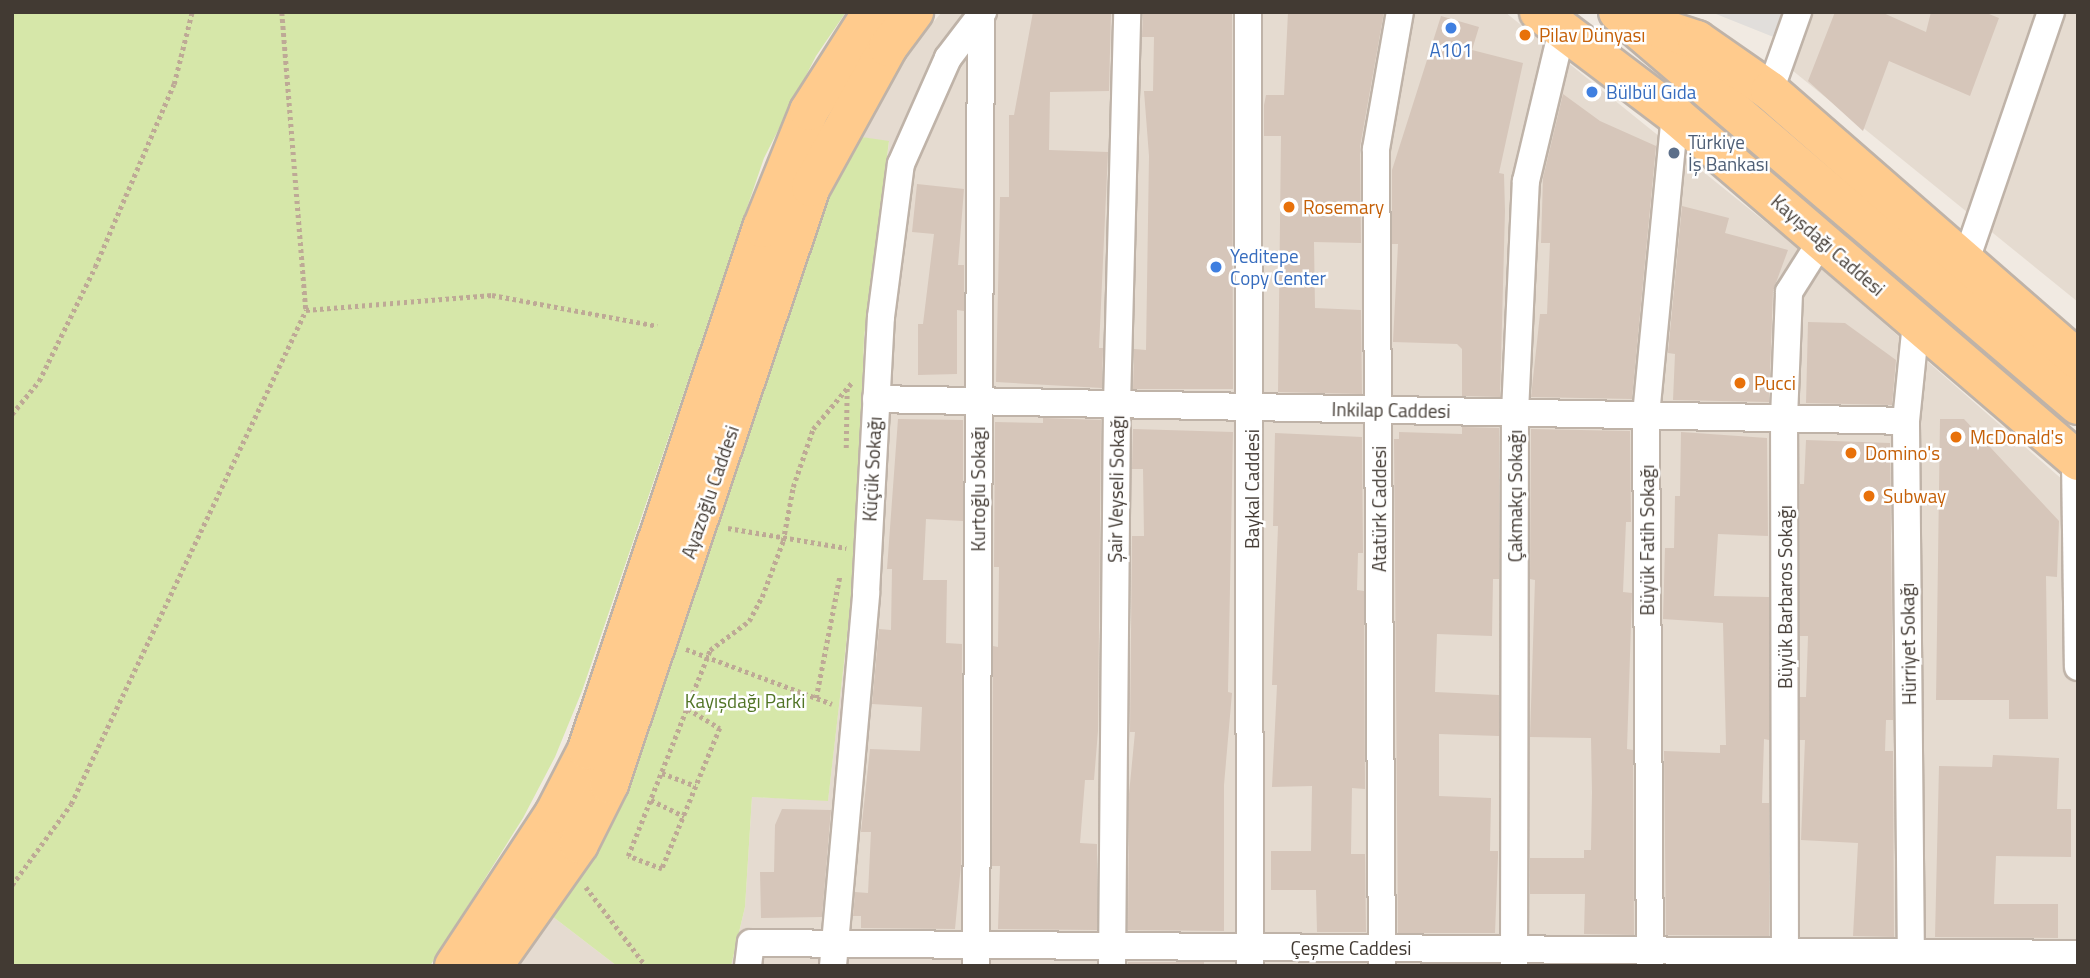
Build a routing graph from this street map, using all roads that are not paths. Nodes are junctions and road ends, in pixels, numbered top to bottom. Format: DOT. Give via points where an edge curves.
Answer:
graph roads {
  1 [pos="872,12"];
  2 [pos="914,12"];
  3 [pos="1127,12"];
  4 [pos="1248,12"];
  5 [pos="1400,12"];
  6 [pos="1798,12"];
  7 [pos="2051,12"];
  8 [pos="982,14"];
  9 [pos="1621,14"];
  10 [pos="1551,21"];
  11 [pos="1770,91"];
  12 [pos="1675,115"];
  13 [pos="1823,238"];
  14 [pos="1965,263"];
  15 [pos="1916,323"];
  16 [pos="2078,360"];
  17 [pos="876,399"];
  18 [pos="979,402"];
  19 [pos="1117,404"];
  20 [pos="2078,405"];
  21 [pos="1252,407"];
  22 [pos="1378,410"];
  23 [pos="1515,412"];
  24 [pos="1646,415"];
  25 [pos="1784,418"];
  26 [pos="1906,421"];
  27 [pos="2077,460"];
  28 [pos="2078,667"];
  29 [pos="2078,954"];
  30 [pos="834,955"];
  31 [pos="976,956"];
  32 [pos="1112,956"];
  33 [pos="1250,957"];
  34 [pos="1382,957"];
  35 [pos="1514,958"];
  36 [pos="1650,958"];
  37 [pos="1785,959"];
  38 [pos="1911,959"];
  39 [pos="2030,960"];
  40 [pos="454,966"];
  41 [pos="493,966"];
  42 [pos="748,966"];
  1 -- 40 [label="main road, Ayazoğlu Caddesi" via="809,111 762,228 587,750 554,814"];
  2 -- 41 [label="main road, Ayazoğlu Caddesi" via="888,47 811,187 609,784 566,861"];
  3 -- 19 [label="street, Şair Veyseli Sokağı"];
  4 -- 21 [label="street, Baykal Caddesi"];
  5 -- 22 [label="street, Atatürk Caddesi" via="1377,149"];
  6 -- 11 [label="street"];
  7 -- 14 [label="street"];
  8 -- 17 [label="street, Küçük Sokağı" via="948,58 901,164"];
  8 -- 18 [label="street, Kurtoğlu Sokağı"];
  9 -- 11 [label="main road" via="1697,40"];
  9 -- 20 [label="main road, Kayışdağı Caddesi"];
  10 -- 12 [label="main road, Kayışdağı Caddesi"];
  10 -- 23 [label="street, Çakmakçı Sokağı" via="1526,180"];
  11 -- 14 [label="main road"];
  12 -- 13 [label="main road, Kayışdağı Caddesi"];
  12 -- 24 [label="street, Büyük Fatih Sokağı"];
  13 -- 15 [label="main road, Kayışdağı Caddesi"];
  13 -- 25 [label="street, Büyük Barbaros Sokağı" via="1789,292"];
  14 -- 16 [label="main road"];
  15 -- 26 [label="street, Hürriyet Sokağı"];
  15 -- 27 [label="main road, Kayışdağı Caddesi"];
  17 -- 18 [label="street, Inkilap Caddesi"];
  17 -- 30 [label="street, Küçük Sokağı" via="856,549 855,712"];
  18 -- 19 [label="street, Inkilap Caddesi"];
  18 -- 31 [label="street, Kurtoğlu Sokağı"];
  19 -- 21 [label="street, Inkilap Caddesi"];
  19 -- 32 [label="street, Şair Veyseli Sokağı"];
  21 -- 22 [label="street, Inkilap Caddesi"];
  21 -- 33 [label="street, Baykal Caddesi"];
  22 -- 23 [label="street, Inkilap Caddesi"];
  22 -- 34 [label="street, Atatürk Caddesi"];
  23 -- 24 [label="street, Inkilap Caddesi"];
  23 -- 35 [label="street, Çakmakçı Sokağı"];
  24 -- 25 [label="street, Inkilap Caddesi"];
  24 -- 36 [label="street, Büyük Fatih Sokağı"];
  25 -- 26 [label="street, Inkilap Caddesi"];
  25 -- 37 [label="street, Büyük Barbaros Sokağı"];
  26 -- 38 [label="street, Hürriyet Sokağı"];
  27 -- 28 [label="street"];
  29 -- 39 [label="street, Çeşme Caddesi"];
  30 -- 31 [label="street, Çeşme Caddesi"];
  30 -- 42 [label="street" via="751,943"];
  31 -- 32 [label="street, Çeşme Caddesi"];
  32 -- 33 [label="street, Çeşme Caddesi"];
  33 -- 34 [label="street, Çeşme Caddesi"];
  34 -- 35 [label="street, Çeşme Caddesi"];
  35 -- 36 [label="street, Çeşme Caddesi"];
  36 -- 37 [label="street, Çeşme Caddesi"];
  37 -- 38 [label="street, Çeşme Caddesi"];
  38 -- 39 [label="street, Çeşme Caddesi"];
}
